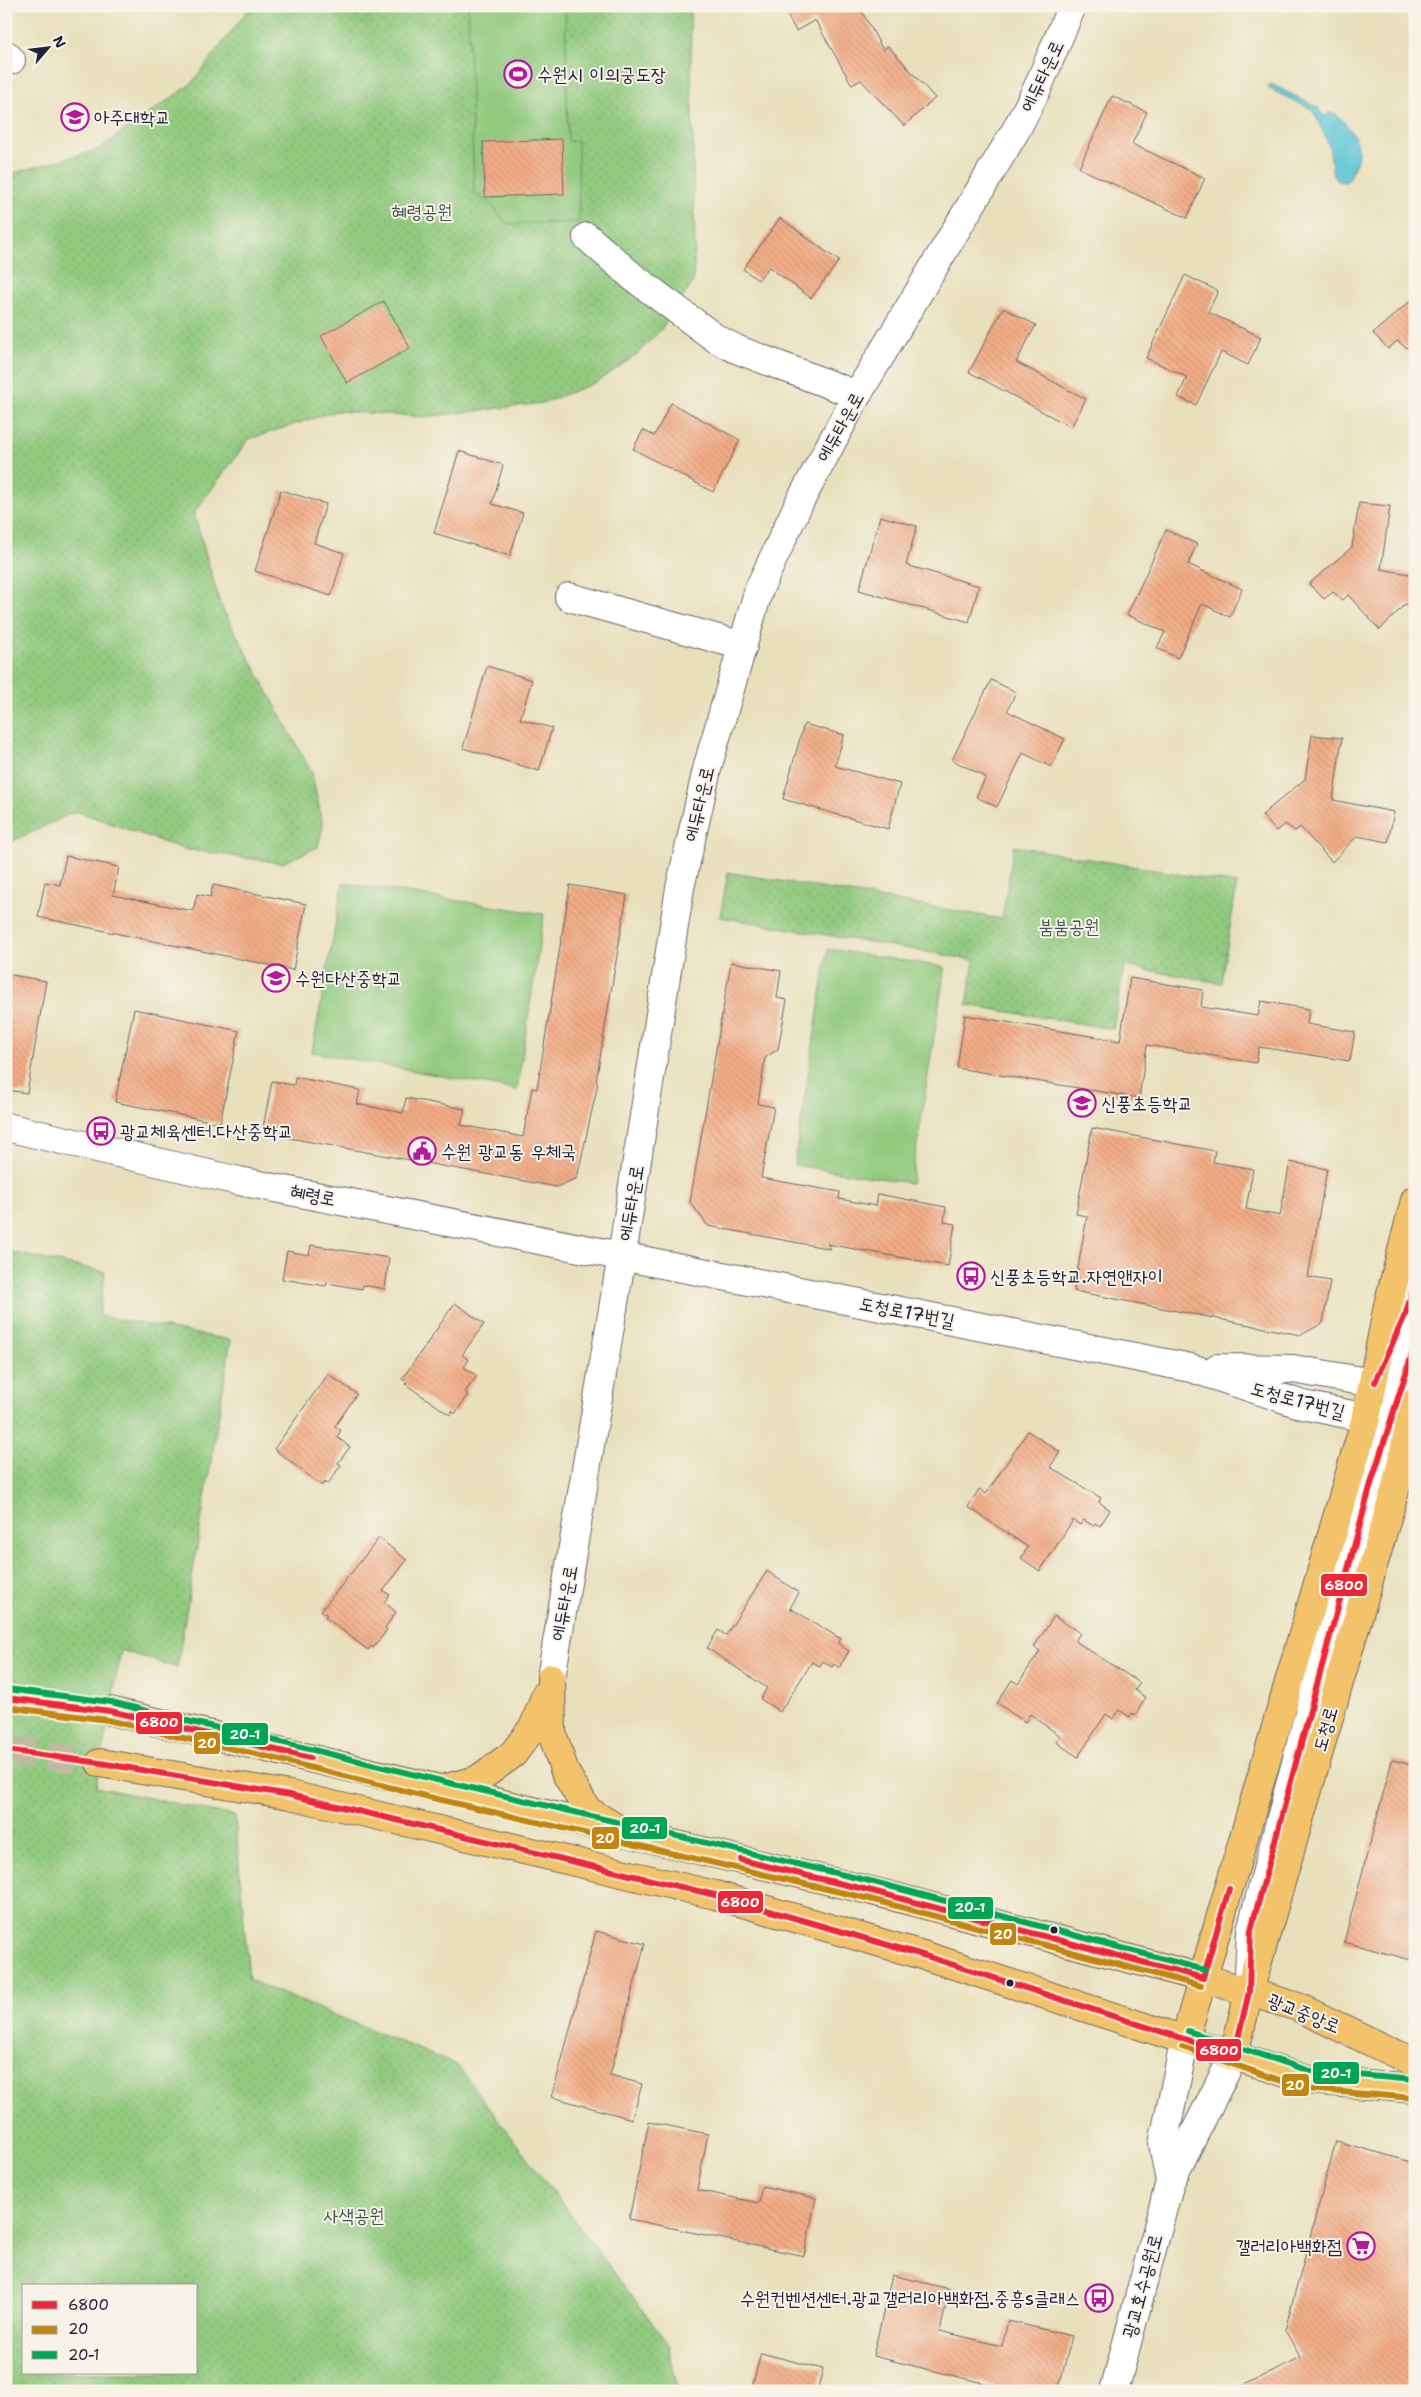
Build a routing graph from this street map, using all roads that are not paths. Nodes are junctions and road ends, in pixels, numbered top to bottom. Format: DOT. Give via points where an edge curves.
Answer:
graph roads {
  1 [pos="1072,6"];
  2 [pos="587,237"];
  3 [pos="857,395"];
  4 [pos="569,597"];
  5 [pos="743,646"];
  6 [pos="6,1127"];
  7 [pos="1415,1200"];
  8 [pos="622,1255"];
  9 [pos="1415,1280"];
  10 [pos="1415,1344"];
  11 [pos="1191,1368"];
  12 [pos="1374,1383"];
  13 [pos="1402,1411"];
  14 [pos="551,1678"];
  15 [pos="110,1712"];
  16 [pos="100,1763"];
  17 [pos="438,1790"];
  18 [pos="621,1832"];
  19 [pos="1203,1978"];
  20 [pos="1249,1992"];
  21 [pos="1185,2039"];
  22 [pos="1234,2055"];
  23 [pos="1415,2063"];
  24 [pos="1415,2089"];
  25 [pos="1170,2182"];
  26 [pos="1114,2391"];
  1 -- 3 [label="street, 에듀타운로" via="1016,130"];
  2 -- 3 [label="street" via="633,277 715,338"];
  3 -- 5 [label="street, 에듀타운로" via="798,505 759,589"];
  4 -- 5 [label="street"];
  5 -- 8 [label="street, 에듀타운로" via="708,765 680,888"];
  6 -- 8 [label="street, 혜령로" via="239,1181"];
  7 -- 12 [label="main road" via="1388,1305"];
  8 -- 11 [label="street, 도청로17번길"];
  8 -- 14 [label="street, 에듀타운로"];
  9 -- 12 [label="street" via="1406,1313"];
  10 -- 13 [label="street"];
  11 -- 12 [label="street, 도청로17번길" via="1293,1369"];
  11 -- 13 [label="street, 도청로17번길" via="1303,1405"];
  12 -- 13 [label="main road"];
  12 -- 13 [label="street, 도청로17번길"];
  13 -- 19 [label="main road"];
  13 -- 20 [label="main road, 도청로" via="1396,1486"];
  14 -- 17 [label="main road" via="534,1726 513,1754 477,1780"];
  14 -- 18 [label="main road" via="552,1733 565,1772 587,1810"];
  15 -- 17 [label="main road, 광교중앙로"];
  16 -- 21 [label="main road" via="290,1795 715,1895 926,1956"];
  17 -- 18 [label="main road, 광교중앙로"];
  18 -- 19 [label="main road, 광교중앙로" via="872,1891"];
  19 -- 20 [label="main road, 광교중앙로"];
  19 -- 21 [label="main road"];
  20 -- 22 [label="main road, 도청로"];
  20 -- 23 [label="main road, 광교중앙로" via="1298,2007"];
  21 -- 22 [label="main road"];
  21 -- 25 [label="street, 광교호수공원로" via="1163,2144"];
  22 -- 24 [label="main road" via="1308,2080"];
  22 -- 25 [label="street, 광교호수공원로"];
  25 -- 26 [label="street, 광교호수공원로"];
}
